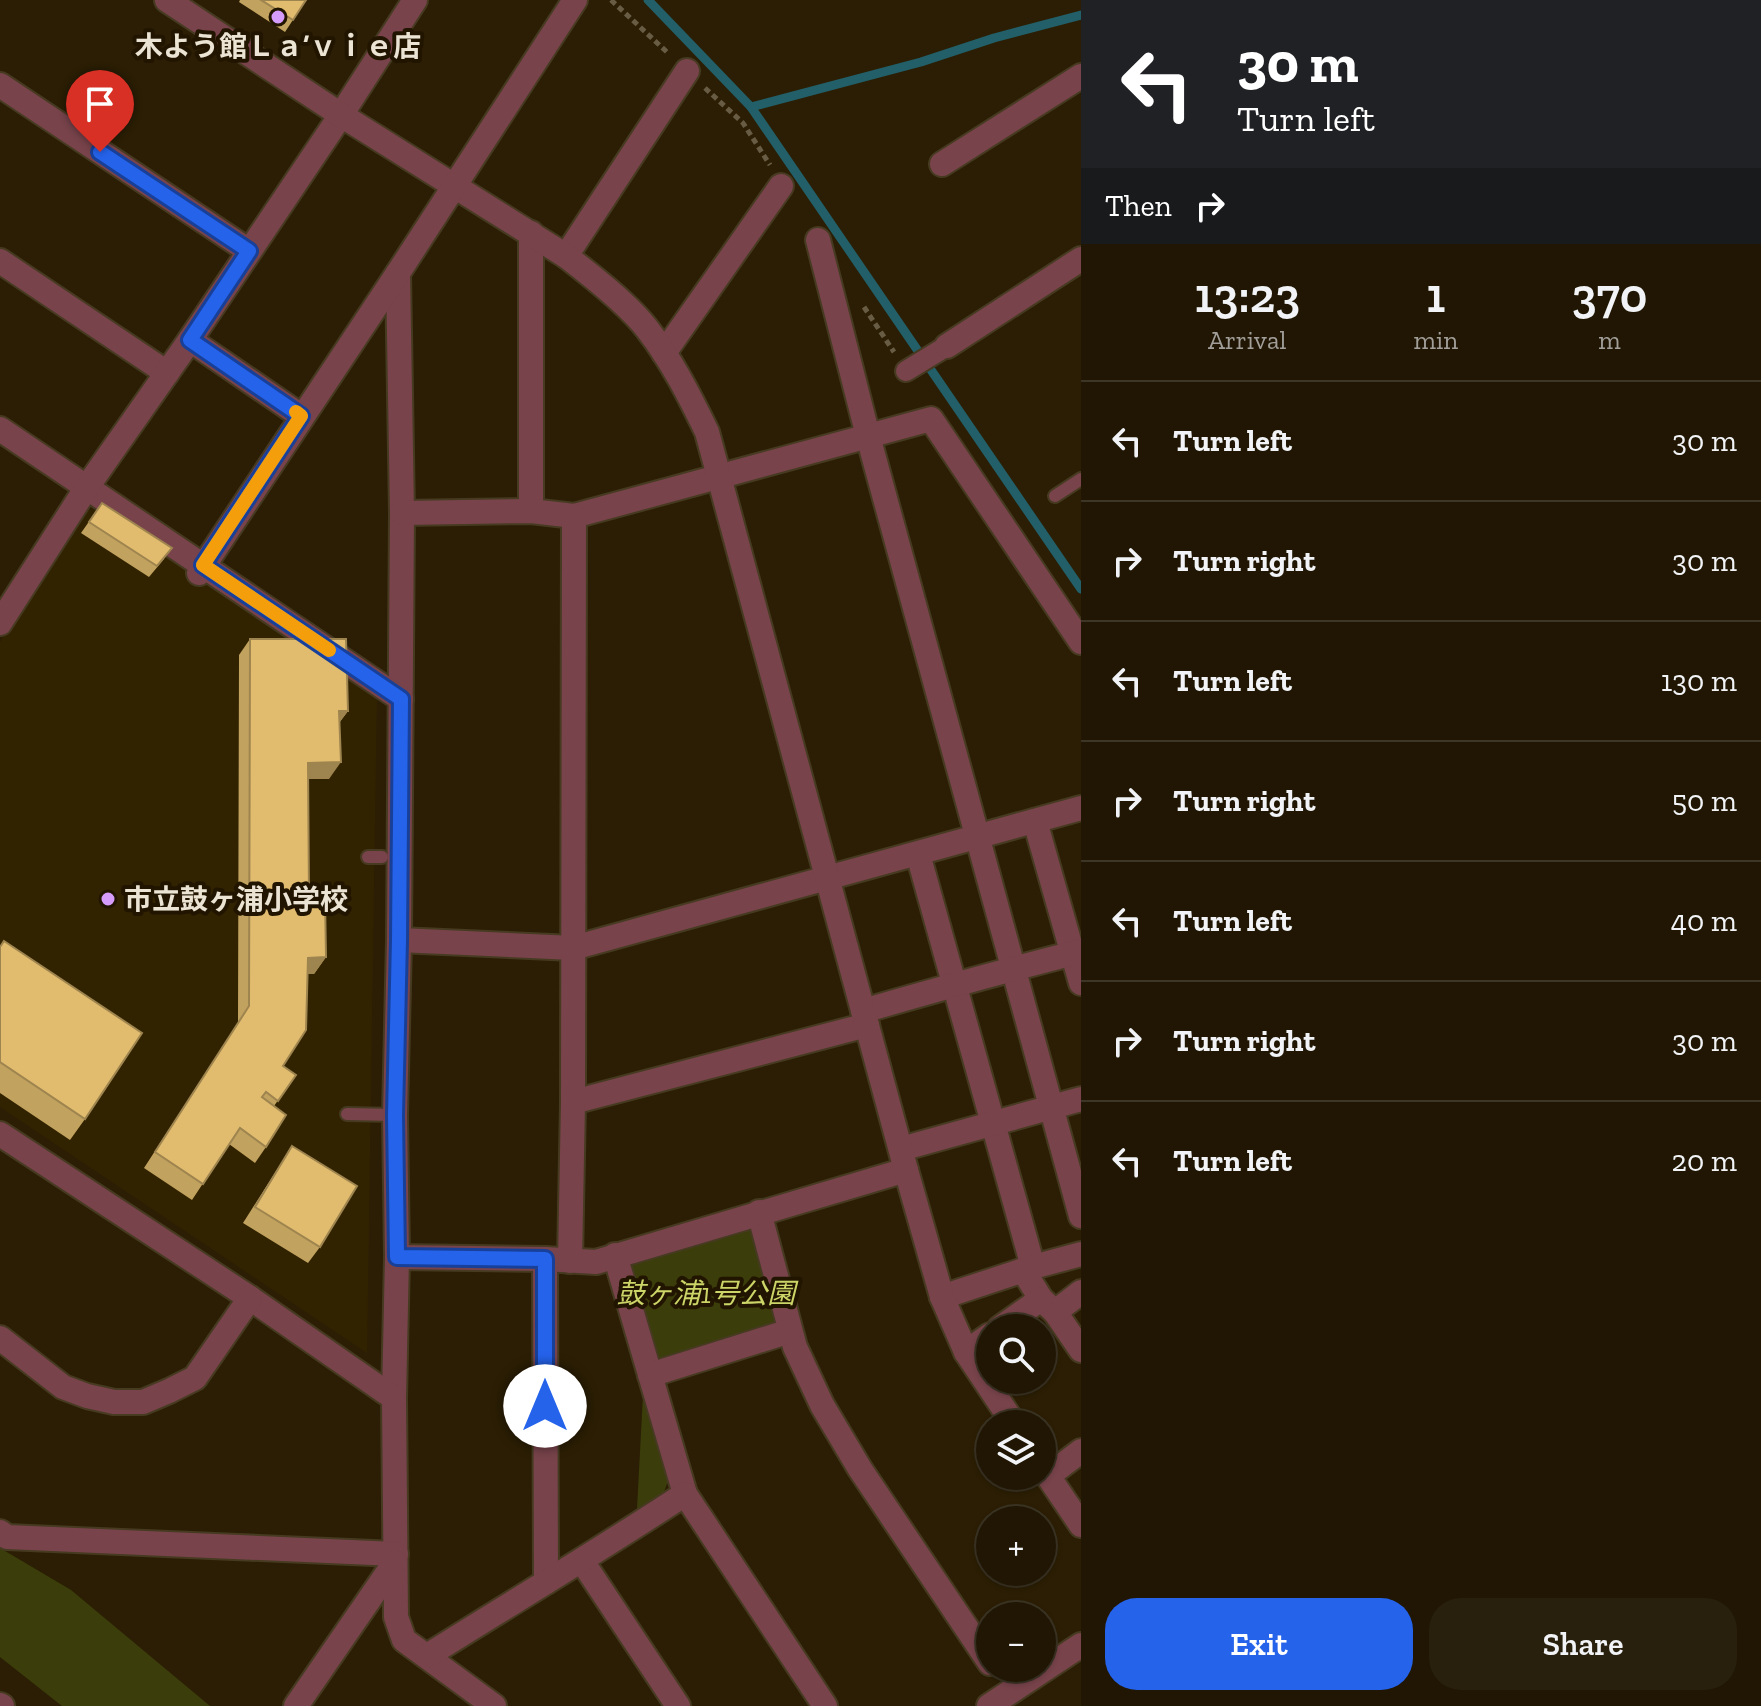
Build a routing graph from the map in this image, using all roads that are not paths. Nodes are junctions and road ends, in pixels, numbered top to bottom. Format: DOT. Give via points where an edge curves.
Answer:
graph roads {
  1 [pos="167,0"];
  2 [pos="415,0"];
  3 [pos="575,0"];
  4 [pos="687,71"];
  5 [pos="1081,76"];
  6 [pos="0,85"];
  7 [pos="341,115"];
  8 [pos="942,164"];
  9 [pos="454,185"];
  10 [pos="781,186"];
  11 [pos="531,233"];
  12 [pos="818,240"];
  13 [pos="249,251"];
  14 [pos="566,256"];
  15 [pos="1081,259"];
  16 [pos="0,261"];
  17 [pos="398,273"];
  18 [pos="190,340"];
  19 [pos="947,346"];
  20 [pos="664,353"];
  21 [pos="906,371"];
  22 [pos="167,373"];
  23 [pos="301,416"];
  24 [pos="0,429"];
  25 [pos="868,436"];
  26 [pos="719,476"];
  27 [pos="1081,479"];
  28 [pos="87,487"];
  29 [pos="1055,496"];
  30 [pos="531,511"];
  31 [pos="402,513"];
  32 [pos="574,516"];
  33 [pos="201,569"];
  34 [pos="0,623"];
  35 [pos="1081,642"];
  36 [pos="401,699"];
  37 [pos="1081,808"];
  38 [pos="1035,821"];
  39 [pos="977,837"];
  40 [pos="918,854"];
  41 [pos="368,857"];
  42 [pos="382,857"];
  43 [pos="828,878"];
  44 [pos="399,940"];
  45 [pos="573,948"];
  46 [pos="1077,952"];
  47 [pos="1014,970"];
  48 [pos="1081,983"];
  49 [pos="955,984"];
  50 [pos="865,1018"];
  51 [pos="1081,1099"];
  52 [pos="573,1102"];
  53 [pos="1050,1107"];
  54 [pos="347,1114"];
  55 [pos="395,1115"];
  56 [pos="992,1124"];
  57 [pos="0,1134"];
  58 [pos="903,1160"];
  59 [pos="759,1212"];
  60 [pos="1081,1216"];
  61 [pos="1081,1254"];
  62 [pos="615,1255"];
  63 [pos="397,1257"];
  64 [pos="545,1259"];
  65 [pos="570,1261"];
  66 [pos="1028,1268"];
  67 [pos="1081,1292"];
  68 [pos="942,1297"];
  69 [pos="250,1298"];
  70 [pos="1048,1305"];
  71 [pos="1029,1314"];
  72 [pos="790,1331"];
  73 [pos="0,1338"];
  74 [pos="976,1345"];
  75 [pos="1081,1350"];
  76 [pos="966,1352"];
  77 [pos="650,1375"];
  78 [pos="394,1398"];
  79 [pos="1005,1410"];
  80 [pos="1081,1451"];
  81 [pos="1056,1465"];
  82 [pos="1056,1488"];
  83 [pos="685,1494"];
  84 [pos="1081,1525"];
  85 [pos="0,1532"];
  86 [pos="396,1558"];
  87 [pos="582,1561"];
  88 [pos="546,1582"];
  89 [pos="976,1642"];
  90 [pos="1081,1645"];
  91 [pos="427,1656"];
  92 [pos="1003,1682"];
  93 [pos="1010,1692"];
  94 [pos="296,1706"];
  95 [pos="494,1706"];
  96 [pos="678,1706"];
  97 [pos="825,1706"];
  98 [pos="989,1706"];
  1 -- 7 [label="street"];
  2 -- 7 [label="street"];
  3 -- 9 [label="street"];
  4 -- 14 [label="street"];
  5 -- 8 [label="street"];
  6 -- 13 [label="street"];
  7 -- 9 [label="street"];
  7 -- 13 [label="street"];
  9 -- 11 [label="street"];
  9 -- 17 [label="street"];
  10 -- 20 [label="street"];
  11 -- 14 [label="street"];
  11 -- 30 [label="street"];
  12 -- 25 [label="street"];
  13 -- 18 [label="street"];
  14 -- 20 [label="street" via="647,327"];
  15 -- 19 [label="street"];
  16 -- 22 [label="street"];
  17 -- 23 [label="street"];
  17 -- 31 [label="street"];
  18 -- 22 [label="street"];
  18 -- 23 [label="street"];
  19 -- 21 [label="street"];
  20 -- 26 [label="street" via="707,432"];
  22 -- 28 [label="street"];
  23 -- 33 [label="street"];
  24 -- 28 [label="street"];
  25 -- 26 [label="street"];
  25 -- 35 [label="street" via="931,419"];
  25 -- 39 [label="street"];
  26 -- 32 [label="street"];
  26 -- 43 [label="street"];
  27 -- 29 [label="lane"];
  28 -- 33 [label="street"];
  28 -- 34 [label="street"];
  30 -- 31 [label="street"];
  30 -- 32 [label="street"];
  31 -- 36 [label="street"];
  32 -- 45 [label="street"];
  33 -- 36 [label="street"];
  36 -- 44 [label="street"];
  37 -- 38 [label="street"];
  38 -- 39 [label="street"];
  38 -- 46 [label="street"];
  39 -- 40 [label="street"];
  39 -- 47 [label="street"];
  40 -- 43 [label="street"];
  40 -- 49 [label="street"];
  41 -- 42 [label="lane"];
  43 -- 45 [label="street"];
  43 -- 50 [label="street"];
  44 -- 45 [label="street"];
  44 -- 55 [label="street"];
  45 -- 52 [label="street"];
  46 -- 47 [label="street"];
  46 -- 48 [label="street"];
  47 -- 49 [label="street"];
  47 -- 53 [label="street"];
  49 -- 50 [label="street"];
  49 -- 56 [label="street"];
  50 -- 52 [label="street"];
  50 -- 58 [label="street"];
  51 -- 53 [label="street"];
  52 -- 65 [label="street"];
  53 -- 56 [label="street"];
  53 -- 60 [label="street"];
  54 -- 55 [label="lane"];
  55 -- 63 [label="street"];
  56 -- 58 [label="street"];
  56 -- 66 [label="street"];
  57 -- 69 [label="street"];
  58 -- 59 [label="street"];
  58 -- 68 [label="street"];
  59 -- 62 [label="street"];
  59 -- 72 [label="street"];
  61 -- 66 [label="street"];
  62 -- 65 [label="street" via="596,1262"];
  62 -- 77 [label="street"];
  63 -- 64 [label="street"];
  63 -- 78 [label="street"];
  64 -- 65 [label="street"];
  64 -- 88 [label="street"];
  66 -- 68 [label="street"];
  66 -- 70 [label="street"];
  67 -- 70 [label="street"];
  68 -- 76 [label="street"];
  69 -- 73 [label="street" via="195,1378 143,1402 114,1402 63,1387"];
  69 -- 78 [label="street"];
  70 -- 71 [label="street"];
  70 -- 75 [label="street"];
  72 -- 77 [label="street"];
  72 -- 89 [label="street" via="822,1405 860,1469"];
  74 -- 76 [label="street"];
  76 -- 79 [label="street"];
  77 -- 83 [label="street"];
  78 -- 86 [label="street"];
  80 -- 81 [label="street"];
  82 -- 84 [label="street"];
  83 -- 87 [label="street"];
  83 -- 97 [label="street"];
  85 -- 86 [label="street" via="7,1537"];
  86 -- 91 [label="street" via="396,1617 404,1640"];
  86 -- 94 [label="street"];
  87 -- 88 [label="street"];
  87 -- 96 [label="street"];
  88 -- 91 [label="street"];
  90 -- 93 [label="street"];
  91 -- 95 [label="street"];
  92 -- 93 [label="street"];
  93 -- 98 [label="street"];
}
